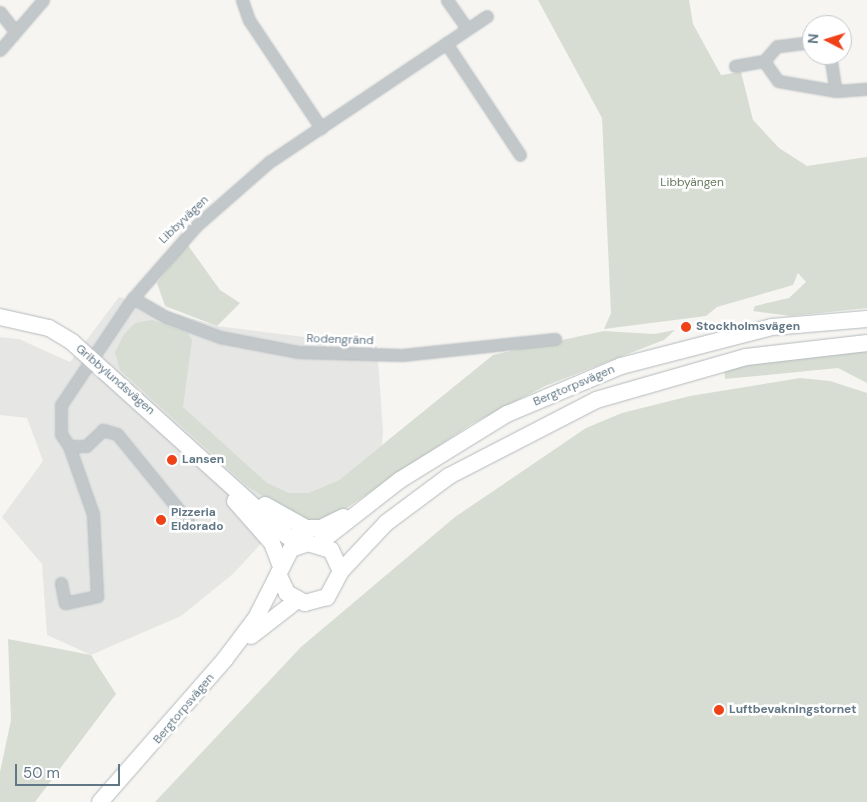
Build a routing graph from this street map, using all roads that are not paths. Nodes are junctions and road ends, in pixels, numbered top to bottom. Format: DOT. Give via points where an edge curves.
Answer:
graph roads {
  1 [pos="43,0"];
  2 [pos="447,0"];
  3 [pos="242,2"];
  4 [pos="0,12"];
  5 [pos="487,16"];
  6 [pos="467,30"];
  7 [pos="15,31"];
  8 [pos="446,43"];
  9 [pos="802,43"];
  10 [pos="0,50"];
  11 [pos="764,61"];
  12 [pos="832,65"];
  13 [pos="735,66"];
  14 [pos="867,89"];
  15 [pos="836,91"];
  16 [pos="321,128"];
  17 [pos="520,155"];
  18 [pos="133,298"];
  19 [pos="0,317"];
  20 [pos="867,319"];
  21 [pos="555,339"];
  22 [pos="867,343"];
  23 [pos="95,360"];
  24 [pos="69,446"];
  25 [pos="215,470"];
  26 [pos="400,480"];
  27 [pos="188,521"];
  28 [pos="313,543"];
  29 [pos="279,569"];
  30 [pos="341,571"];
  31 [pos="61,583"];
  32 [pos="296,601"];
  33 [pos="226,659"];
  34 [pos="100,802"];
  1 -- 7 [label="street"];
  2 -- 6 [label="street"];
  3 -- 16 [label="street"];
  4 -- 7 [label="street"];
  5 -- 6 [label="street, Libbyvägen"];
  6 -- 8 [label="street, Libbyvägen"];
  7 -- 10 [label="street"];
  8 -- 16 [label="street, Libbyvägen"];
  8 -- 17 [label="street"];
  9 -- 11 [label="street" via="777,46"];
  11 -- 13 [label="street"];
  11 -- 15 [label="street" via="778,81"];
  12 -- 15 [label="street"];
  14 -- 15 [label="street"];
  16 -- 18 [label="street, Libbyvägen" via="268,162 196,226"];
  18 -- 21 [label="street, Rodengränd" via="166,317 220,337 298,352 402,354"];
  18 -- 23 [label="street, Libbyvägen"];
  19 -- 23 [label="main road, Gribbylundsvägen" via="49,328"];
  20 -- 26 [label="main road, Bergtorpsvägen" via="772,327 621,366 507,414"];
  22 -- 30 [label="main road, Bergtorpsvägen" via="746,357 596,400 449,476 386,523"];
  23 -- 24 [label="street, Libbyvägen" via="61,405 61,434"];
  23 -- 25 [label="main road, Gribbylundsvägen"];
  24 -- 27 [label="street" via="86,446 103,430 117,434"];
  24 -- 31 [label="street, Libbyvägen" via="93,514 97,596 65,603"];
  25 -- 26 [label="main road" via="306,528 322,528 338,521"];
  25 -- 28 [label="main road, Gribbylundsvägen" via="287,536"];
  25 -- 29 [label="main road, Gribbylundsvägen" via="272,543"];
  26 -- 28 [label="main road, Bergtorpsvägen"];
  28 -- 29 [label="main road, Bergtorpsvägen" via="291,549"];
  28 -- 30 [label="main road" via="331,550"];
  29 -- 32 [label="main road"];
  29 -- 33 [label="main road, Bergtorpsvägen" via="256,618"];
  30 -- 32 [label="main road, Bergtorpsvägen" via="327,597 316,602"];
  32 -- 33 [label="main road, Bergtorpsvägen"];
  33 -- 34 [label="main road, Bergtorpsvägen"];
}
